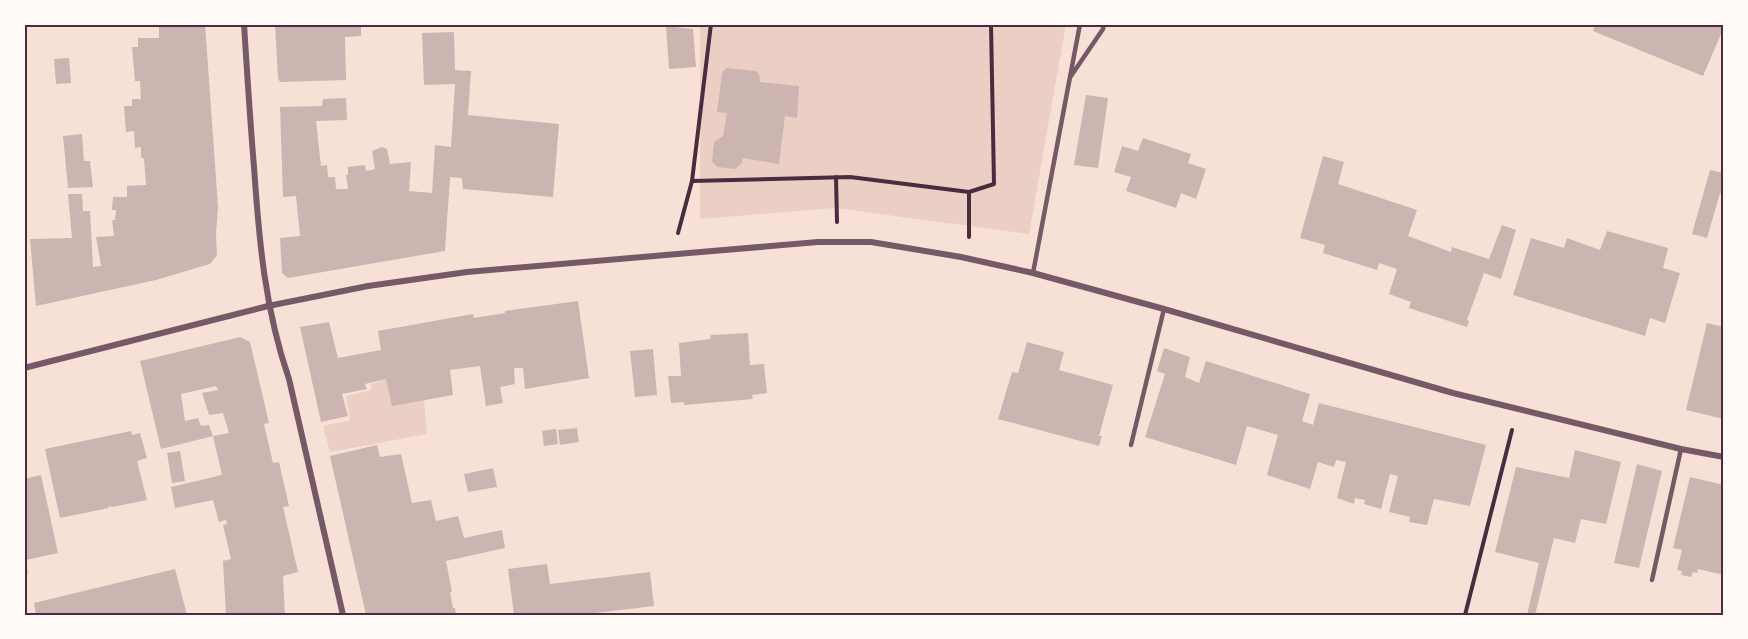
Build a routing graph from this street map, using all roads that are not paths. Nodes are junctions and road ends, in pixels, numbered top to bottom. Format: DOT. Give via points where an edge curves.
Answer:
graph roads {
  1 [pos="243,24"];
  2 [pos="1080,24"];
  3 [pos="1104,24"];
  4 [pos="1070,78"];
  5 [pos="1033,273"];
  6 [pos="268,306"];
  7 [pos="1164,309"];
  8 [pos="24,368"];
  9 [pos="1131,445"];
  10 [pos="1681,449"];
  11 [pos="1724,457"];
  12 [pos="1652,580"];
  13 [pos="343,615"];
  1 -- 6 [label="street" via="260,250"];
  2 -- 4 [label="lane"];
  3 -- 4 [label="lane"];
  4 -- 5 [label="lane"];
  5 -- 6 [label="street" via="871,242 818,242 467,272"];
  5 -- 7 [label="street"];
  6 -- 8 [label="street"];
  6 -- 13 [label="street" via="289,379"];
  7 -- 9 [label="lane"];
  7 -- 10 [label="street" via="1454,393"];
  10 -- 11 [label="street"];
  10 -- 12 [label="lane"];
}
